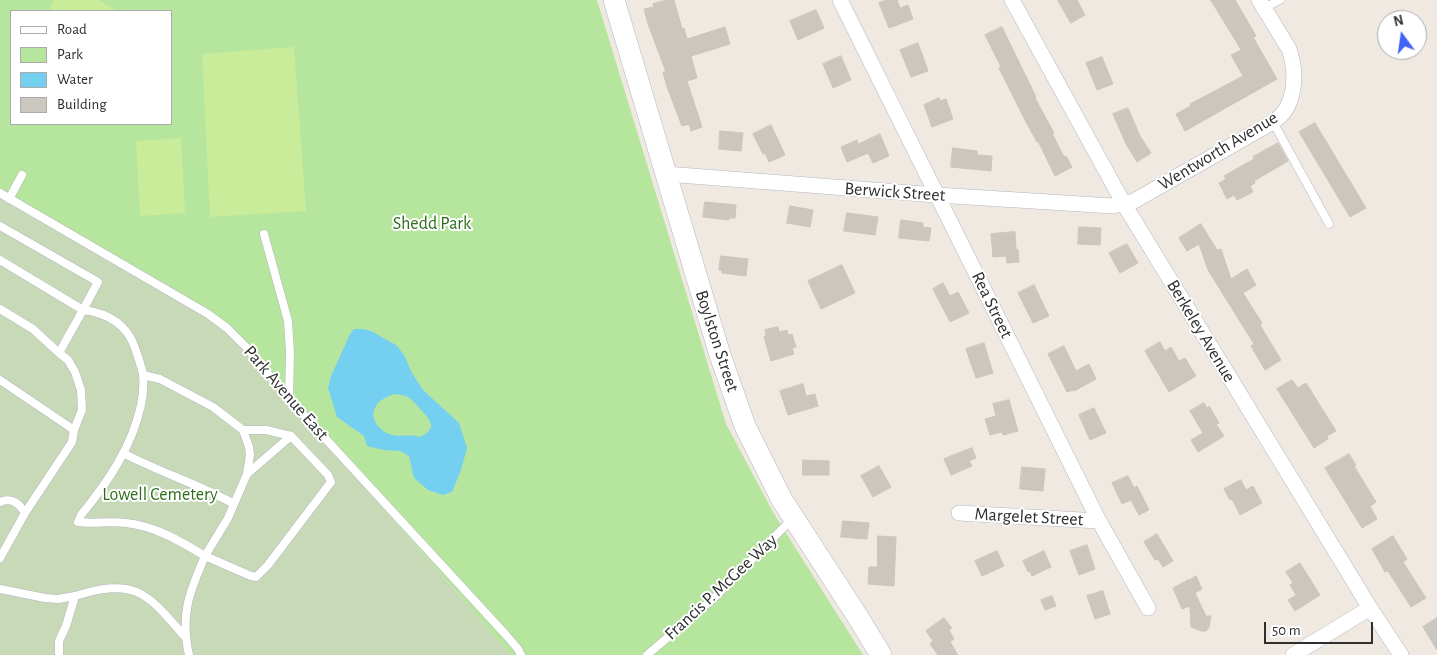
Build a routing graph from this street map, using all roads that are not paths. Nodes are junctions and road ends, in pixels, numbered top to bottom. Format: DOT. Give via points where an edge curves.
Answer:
graph roads {
  1 [pos="614,0"];
  2 [pos="840,0"];
  3 [pos="1012,0"];
  4 [pos="1280,0"];
  5 [pos="1262,4"];
  6 [pos="1273,122"];
  7 [pos="666,174"];
  8 [pos="22,175"];
  9 [pos="0,193"];
  10 [pos="937,195"];
  11 [pos="9,199"];
  12 [pos="1124,204"];
  13 [pos="1329,224"];
  14 [pos="0,226"];
  15 [pos="264,234"];
  16 [pos="0,260"];
  17 [pos="0,309"];
  18 [pos="83,310"];
  19 [pos="59,353"];
  20 [pos="143,374"];
  21 [pos="0,380"];
  22 [pos="289,399"];
  23 [pos="74,430"];
  24 [pos="243,430"];
  25 [pos="291,436"];
  26 [pos="124,453"];
  27 [pos="247,474"];
  28 [pos="0,502"];
  29 [pos="234,504"];
  30 [pos="25,513"];
  31 [pos="959,513"];
  32 [pos="794,517"];
  33 [pos="1099,521"];
  34 [pos="205,556"];
  35 [pos="0,558"];
  36 [pos="0,590"];
  37 [pos="75,596"];
  38 [pos="1148,608"];
  39 [pos="1370,608"];
  40 [pos="185,637"];
  41 [pos="59,655"];
  42 [pos="189,655"];
  43 [pos="521,655"];
  44 [pos="647,655"];
  45 [pos="881,655"];
  46 [pos="1292,655"];
  47 [pos="1401,655"];
  1 -- 7 [label="main road, Boylston Street"];
  2 -- 10 [label="street, Rea Street"];
  3 -- 12 [label="street, Berkeley Avenue"];
  4 -- 5 [label="lane"];
  5 -- 6 [label="street, Wentworth Avenue" via="1289,49 1294,67 1292,94 1280,118"];
  6 -- 12 [label="street, Wentworth Avenue"];
  6 -- 13 [label="lane"];
  7 -- 10 [label="street, Berwick Street"];
  7 -- 32 [label="main road, Boylston Street" via="720,355 745,426 782,500"];
  8 -- 11 [label="lane"];
  9 -- 11 [label="lane, Park Avenue East"];
  10 -- 12 [label="street, Berwick Street"];
  10 -- 33 [label="street, Rea Street"];
  11 -- 22 [label="lane, Park Avenue East" via="208,314 245,346"];
  12 -- 39 [label="street, Berkeley Avenue"];
  14 -- 18 [label="lane" via="98,282"];
  15 -- 22 [label="lane" via="288,321"];
  16 -- 18 [label="lane"];
  17 -- 19 [label="lane" via="33,329"];
  18 -- 19 [label="lane"];
  18 -- 20 [label="lane" via="106,316 126,330"];
  19 -- 23 [label="lane" via="68,360 81,390 82,410"];
  20 -- 24 [label="lane" via="205,403"];
  20 -- 26 [label="lane" via="137,421"];
  21 -- 23 [label="lane"];
  22 -- 43 [label="lane, Park Avenue East"];
  23 -- 30 [label="lane" via="72,442"];
  24 -- 25 [label="lane" via="266,430"];
  24 -- 27 [label="lane" via="250,455"];
  25 -- 27 [label="lane"];
  25 -- 34 [label="lane" via="331,482 256,577"];
  26 -- 29 [label="lane"];
  26 -- 34 [label="lane" via="78,522 126,522 149,527"];
  27 -- 29 [label="lane"];
  28 -- 30 [label="lane" via="13,501"];
  29 -- 34 [label="lane"];
  30 -- 35 [label="lane"];
  31 -- 33 [label="street, Margelet Street"];
  32 -- 44 [label="lane, Francis P. McGee Way" via="714,598"];
  32 -- 45 [label="main road, Boylston Street"];
  33 -- 38 [label="street, Rea Street"];
  34 -- 40 [label="lane" via="186,610"];
  36 -- 37 [label="lane" via="45,598"];
  37 -- 40 [label="lane" via="117,587 134,590 164,612"];
  37 -- 41 [label="lane" via="59,641"];
  39 -- 46 [label="street"];
  39 -- 47 [label="street, Berkeley Avenue"];
  40 -- 42 [label="lane"];
}
